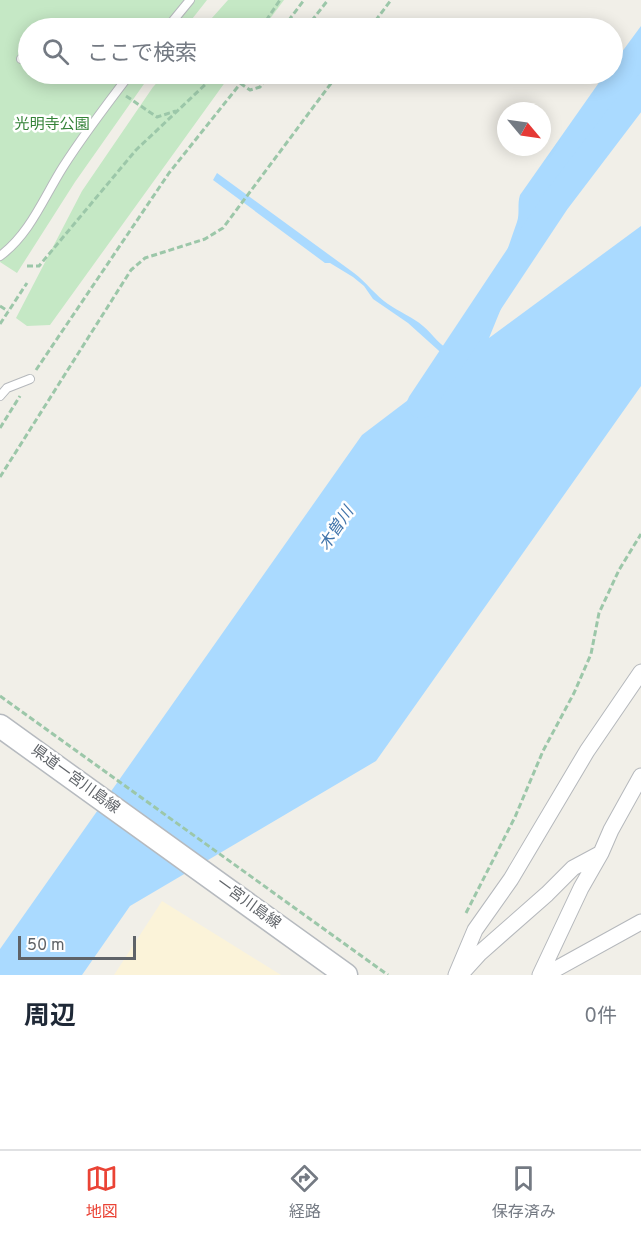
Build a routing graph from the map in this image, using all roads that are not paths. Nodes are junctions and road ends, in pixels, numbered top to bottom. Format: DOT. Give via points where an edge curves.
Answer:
graph roads {
  1 [pos="190,0"];
  2 [pos="175,18"];
  3 [pos="122,84"];
  4 [pos="0,256"];
  5 [pos="30,379"];
  6 [pos="0,396"];
  7 [pos="641,672"];
  8 [pos="0,726"];
  9 [pos="641,776"];
  10 [pos="149,833"];
  11 [pos="601,853"];
  12 [pos="641,922"];
  13 [pos="346,975"];
  14 [pos="458,975"];
  15 [pos="540,975"];
  16 [pos="545,975"];
  1 -- 2 [label="lane"];
  3 -- 4 [label="lane" via="82,137 31,222"];
  5 -- 6 [label="lane" via="8,388"];
  7 -- 14 [label="street" via="475,930"];
  8 -- 10 [label="main road, 県道一宮川島線"];
  9 -- 11 [label="street"];
  10 -- 13 [label="main road, 一宮川島線"];
  11 -- 14 [label="street" via="573,868"];
  11 -- 15 [label="street"];
  12 -- 16 [label="street"];
}
